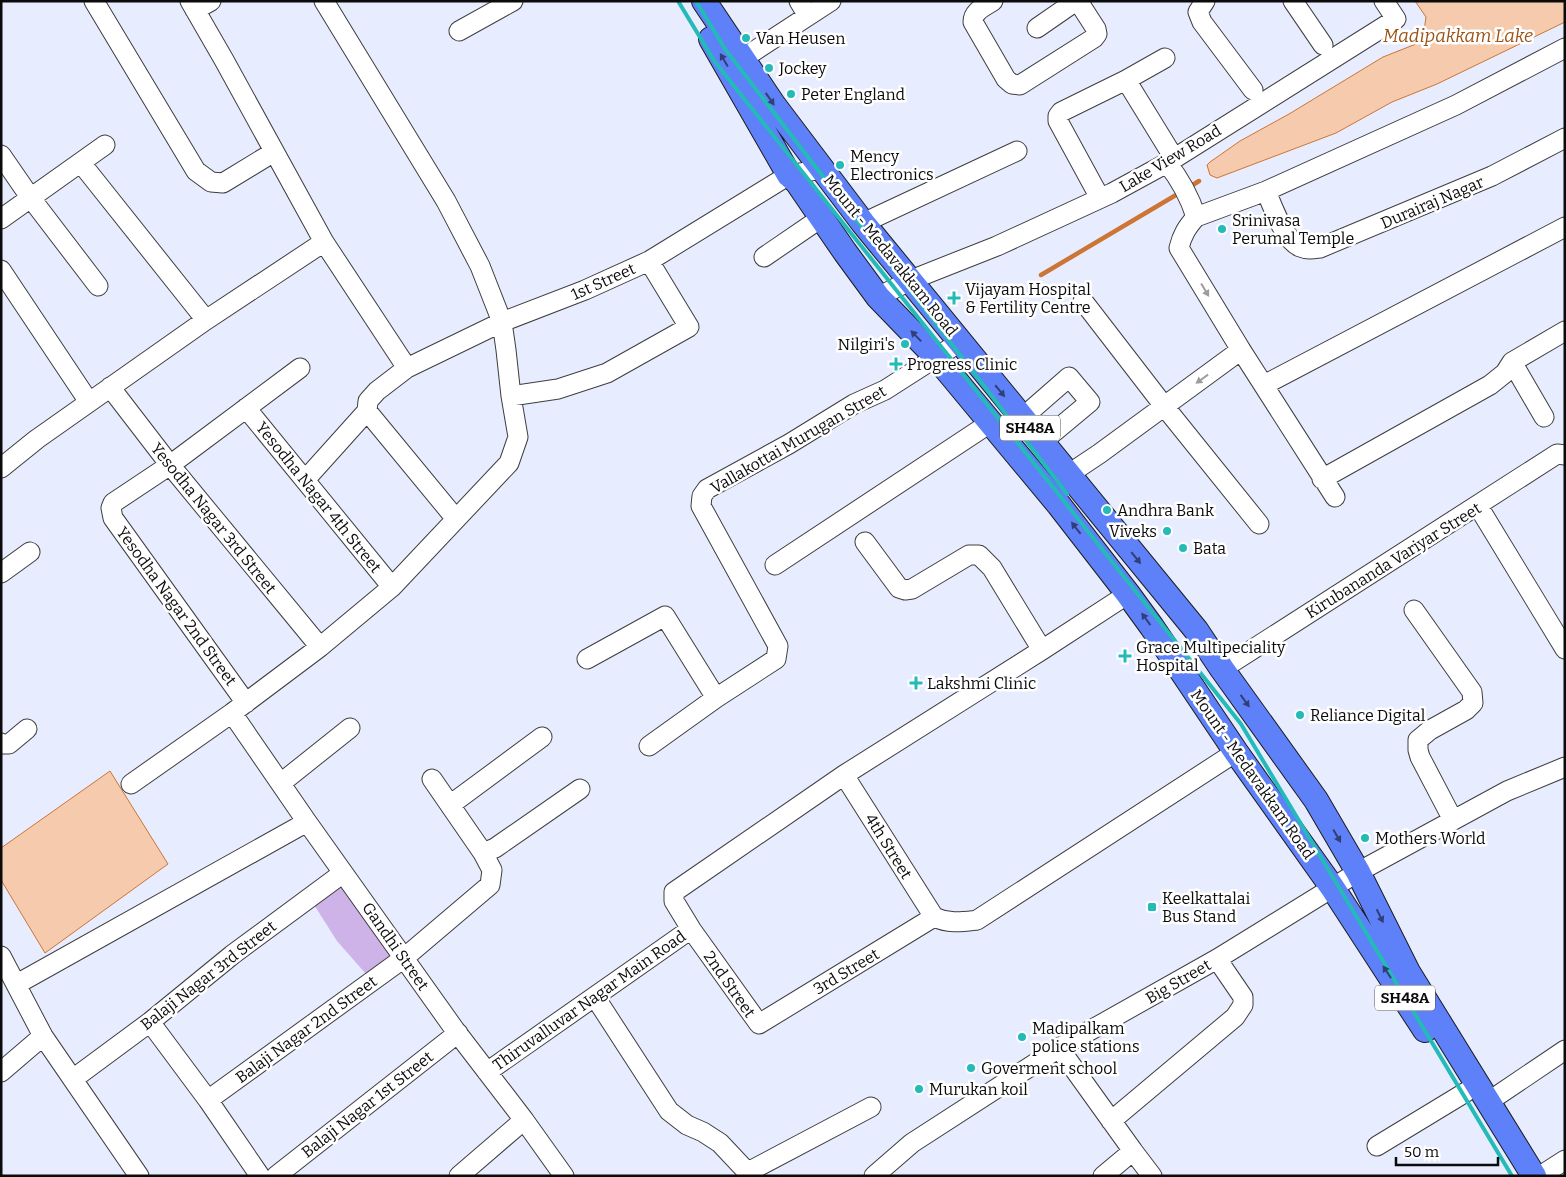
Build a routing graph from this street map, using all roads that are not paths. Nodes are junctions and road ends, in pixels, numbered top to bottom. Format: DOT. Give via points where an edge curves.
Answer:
graph roads {
  1 [pos="94,1"];
  2 [pos="324,1"];
  3 [pos="513,1"];
  4 [pos="688,1"];
  5 [pos="704,1"];
  6 [pos="831,1"];
  7 [pos="993,1"];
  8 [pos="1077,1"];
  9 [pos="1205,1"];
  10 [pos="1293,1"];
  11 [pos="1384,1"];
  12 [pos="198,4"];
  13 [pos="804,9"];
  14 [pos="1037,28"];
  15 [pos="460,31"];
  16 [pos="1323,45"];
  17 [pos="1565,48"];
  18 [pos="742,58"];
  19 [pos="1165,58"];
  20 [pos="1126,80"];
  21 [pos="1253,90"];
  22 [pos="1565,138"];
  23 [pos="105,145"];
  24 [pos="1017,151"];
  25 [pos="274,152"];
  26 [pos="1,155"];
  27 [pos="81,163"];
  28 [pos="1171,164"];
  29 [pos="822,169"];
  30 [pos="790,175"];
  31 [pos="1266,191"];
  32 [pos="30,197"];
  33 [pos="1100,198"];
  34 [pos="1195,212"];
  35 [pos="821,218"];
  36 [pos="1,219"];
  37 [pos="863,223"];
  38 [pos="1565,227"];
  39 [pos="324,242"];
  40 [pos="764,257"];
  41 [pos="649,261"];
  42 [pos="1,270"];
  43 [pos="911,280"];
  44 [pos="98,286"];
  45 [pos="878,297"];
  46 [pos="1083,301"];
  47 [pos="206,320"];
  48 [pos="502,322"];
  49 [pos="1565,331"];
  50 [pos="960,342"];
  51 [pos="1241,350"];
  52 [pos="937,358"];
  53 [pos="1512,362"];
  54 [pos="300,368"];
  55 [pos="407,368"];
  56 [pos="1264,385"];
  57 [pos="110,388"];
  58 [pos="511,396"];
  59 [pos="89,402"];
  60 [pos="1164,406"];
  61 [pos="246,408"];
  62 [pos="367,411"];
  63 [pos="1544,416"];
  64 [pos="1022,418"];
  65 [pos="990,423"];
  66 [pos="1042,442"];
  67 [pos="1565,455"];
  68 [pos="170,465"];
  69 [pos="1,468"];
  70 [pos="1069,474"];
  71 [pos="1322,479"];
  72 [pos="305,480"];
  73 [pos="1334,497"];
  74 [pos="1478,506"];
  75 [pos="456,519"];
  76 [pos="1259,524"];
  77 [pos="865,542"];
  78 [pos="30,552"];
  79 [pos="775,565"];
  80 [pos="1,573"];
  81 [pos="392,587"];
  82 [pos="1128,594"];
  83 [pos="1414,610"];
  84 [pos="320,647"];
  85 [pos="1565,648"];
  86 [pos="1042,650"];
  87 [pos="587,660"];
  88 [pos="1222,669"];
  89 [pos="716,698"];
  90 [pos="239,708"];
  91 [pos="350,728"];
  92 [pos="26,729"];
  93 [pos="542,737"];
  94 [pos="1,743"];
  95 [pos="649,746"];
  96 [pos="1236,752"];
  97 [pos="1565,767"];
  98 [pos="844,775"];
  99 [pos="432,779"];
  100 [pos="281,783"];
  101 [pos="131,784"];
  102 [pos="580,789"];
  103 [pos="450,805"];
  104 [pos="1453,820"];
  105 [pos="308,822"];
  106 [pos="483,854"];
  107 [pos="342,870"];
  108 [pos="1358,872"];
  109 [pos="1332,888"];
  110 [pos="934,917"];
  111 [pos="692,929"];
  112 [pos="1,956"];
  113 [pos="404,958"];
  114 [pos="1218,959"];
  115 [pos="17,984"];
  116 [pos="595,997"];
  117 [pos="150,1022"];
  118 [pos="758,1024"];
  119 [pos="458,1033"];
  120 [pos="44,1036"];
  121 [pos="1059,1048"];
  122 [pos="1565,1050"];
  123 [pos="1,1072"];
  124 [pos="487,1072"];
  125 [pos="73,1079"];
  126 [pos="1466,1092"];
  127 [pos="208,1100"];
  128 [pos="1488,1102"];
  129 [pos="871,1107"];
  130 [pos="524,1120"];
  131 [pos="1111,1121"];
  132 [pos="1377,1146"];
  133 [pos="1133,1151"];
  134 [pos="1565,1160"];
  135 [pos="749,1174"];
  136 [pos="139,1176"];
  137 [pos="260,1176"];
  138 [pos="276,1176"];
  139 [pos="459,1176"];
  140 [pos="564,1176"];
  141 [pos="874,1176"];
  142 [pos="1103,1176"];
  143 [pos="1152,1176"];
  144 [pos="1516,1176"];
  145 [pos="1534,1176"];
  146 [pos="1540,1176"];
  1 -- 25 [label="street" via="196,171 211,182 223,183"];
  2 -- 48 [label="street" via="446,201 480,266"];
  3 -- 15 [label="street"];
  30 -- 4 [label="main road, Mount - Medavakkam Road / SH48A, one-way"];
  5 -- 18 [label="main road, Mount - Medavakkam Road / SH48A"];
  6 -- 13 [label="street"];
  7 -- 8 [label="street" via="977,11 973,22 1006,79 1020,85 1097,34"];
  8 -- 14 [label="street"];
  9 -- 21 [label="street" via="1198,12 1202,22"];
  10 -- 16 [label="street"];
  11 -- 28 [label="street, Lake View Road" via="1396,19"];
  12 -- 25 [label="street"];
  13 -- 18 [label="street"];
  17 -- 31 [label="street" via="1456,105"];
  18 -- 29 [label="main road, Mount - Medavakkam Road / SH48A, one-way"];
  19 -- 20 [label="street"];
  20 -- 28 [label="street"];
  20 -- 33 [label="street" via="1058,116"];
  22 -- 31 [label="street, Durairaj Nagar" via="1492,176 1320,248 1299,247 1290,239"];
  23 -- 27 [label="street"];
  24 -- 37 [label="street"];
  25 -- 39 [label="street"];
  26 -- 32 [label="street"];
  27 -- 32 [label="street"];
  27 -- 47 [label="street"];
  28 -- 33 [label="street, Lake View Road"];
  28 -- 34 [label="street"];
  29 -- 30 [label="street"];
  29 -- 37 [label="main road, Mount - Medavakkam Road / SH48A"];
  30 -- 35 [label="main road, Mount - Medavakkam Road / SH48A"];
  30 -- 41 [label="street, 1st Street"];
  31 -- 34 [label="street"];
  32 -- 36 [label="street"];
  32 -- 44 [label="street"];
  33 -- 43 [label="street, Lake View Road" via="997,246"];
  34 -- 51 [label="street, one-way" via="1182,236 1180,248"];
  35 -- 40 [label="street"];
  35 -- 45 [label="main road, Mount - Medavakkam Road / SH48A"];
  37 -- 43 [label="main road, Mount - Medavakkam Road / SH48A"];
  38 -- 56 [label="street"];
  39 -- 47 [label="street"];
  39 -- 55 [label="street"];
  41 -- 48 [label="street, 1st Street"];
  41 -- 58 [label="street" via="689,327 607,373 558,389"];
  42 -- 59 [label="street"];
  43 -- 45 [label="street, Lake View Road"];
  43 -- 50 [label="main road, Mount - Medavakkam Road / SH48A"];
  52 -- 45 [label="main road, Mount - Medavakkam Road / SH48A, one-way"];
  46 -- 60 [label="street"];
  47 -- 57 [label="street"];
  48 -- 55 [label="street, 1st Street"];
  48 -- 58 [label="street"];
  49 -- 53 [label="street"];
  50 -- 52 [label="street, Vallakottai Murugan Street"];
  50 -- 64 [label="main road, Mount - Medavakkam Road / SH48A, one-way"];
  51 -- 56 [label="street"];
  51 -- 60 [label="street, one-way"];
  52 -- 65 [label="main road, Mount - Medavakkam Road / SH48A"];
  52 -- 89 [label="street, Vallakottai Murugan Street" via="704,493 701,506 778,646 776,659"];
  53 -- 63 [label="street"];
  53 -- 71 [label="street" via="1505,374 1490,385"];
  54 -- 61 [label="street"];
  55 -- 62 [label="street, 1st Street" via="377,391 368,401"];
  56 -- 71 [label="street"];
  57 -- 59 [label="street"];
  57 -- 68 [label="street, Yesodha Nagar 3rd Street"];
  58 -- 75 [label="street" via="518,438 509,463"];
  59 -- 69 [label="street"];
  60 -- 70 [label="street"];
  60 -- 76 [label="street"];
  61 -- 68 [label="street"];
  61 -- 72 [label="street, Yesodha Nagar 4th Street"];
  62 -- 72 [label="street, 1st Street"];
  62 -- 75 [label="street"];
  64 -- 66 [label="main road, Mount - Medavakkam Road / SH48A"];
  64 -- 66 [label="street" via="1069,377 1090,402"];
  65 -- 79 [label="street"];
  82 -- 65 [label="main road, Mount - Medavakkam Road / SH48A, one-way"];
  66 -- 70 [label="main road, Mount - Medavakkam Road / SH48A"];
  67 -- 74 [label="street, Kirubananda Variyar Street" via="1557,454"];
  68 -- 84 [label="street, Yesodha Nagar 3rd Street"];
  68 -- 90 [label="street, Yesodha Nagar 2nd Street" via="113,503 113,518"];
  70 -- 88 [label="main road, Mount - Medavakkam Road / SH48A, one-way" via="1196,630"];
  71 -- 73 [label="street"];
  72 -- 81 [label="street, Yesodha Nagar 4th Street"];
  74 -- 85 [label="street"];
  74 -- 88 [label="street, Kirubananda Variyar Street"];
  75 -- 81 [label="street"];
  77 -- 86 [label="street" via="899,588 905,590 969,556 979,555 992,568"];
  78 -- 80 [label="street"];
  81 -- 84 [label="street"];
  82 -- 86 [label="street"];
  96 -- 82 [label="main road, Mount - Medavakkam Road / SH48A, one-way"];
  83 -- 104 [label="street" via="1472,692 1473,703 1466,710 1418,740 1420,757"];
  84 -- 90 [label="street"];
  86 -- 98 [label="street"];
  87 -- 89 [label="street" via="665,616"];
  88 -- 108 [label="main road, Mount - Medavakkam Road / SH48A, one-way" via="1316,800"];
  89 -- 95 [label="street, Vallakottai Murugan Street"];
  90 -- 100 [label="street, Gandhi Street"];
  90 -- 101 [label="street"];
  91 -- 100 [label="street"];
  92 -- 94 [label="street" via="9,744"];
  93 -- 103 [label="street"];
  96 -- 109 [label="main road, Mount - Medavakkam Road / SH48A"];
  96 -- 110 [label="street" via="977,920 944,922"];
  97 -- 104 [label="street, Big Street" via="1507,791"];
  98 -- 110 [label="street, 4th Street"];
  98 -- 111 [label="street, 2nd Street" via="674,892 674,901"];
  99 -- 103 [label="street, Balaji Nagar 2nd Street"];
  100 -- 105 [label="street, Gandhi Street"];
  102 -- 106 [label="street"];
  103 -- 106 [label="street, Balaji Nagar 2nd Street"];
  104 -- 108 [label="street, Big Street"];
  105 -- 107 [label="street, Gandhi Street"];
  105 -- 115 [label="street"];
  106 -- 113 [label="street, Balaji Nagar 2nd Street" via="492,870 490,885"];
  107 -- 113 [label="street, Gandhi Street"];
  107 -- 117 [label="street, Balaji Nagar 3rd Street"];
  108 -- 109 [label="street, Big Street"];
  108 -- 128 [label="main road, Mount - Medavakkam Road / SH48A, one-way" via="1408,972"];
  109 -- 114 [label="street, Big Street"];
  126 -- 109 [label="main road, Mount - Medavakkam Road / SH48A, one-way"];
  110 -- 118 [label="street, 3rd Street"];
  111 -- 116 [label="street, Thiruvalluvar Nagar Main Road"];
  111 -- 118 [label="street, 2nd Street"];
  112 -- 115 [label="street"];
  113 -- 119 [label="street, Gandhi Street"];
  113 -- 127 [label="street, Balaji Nagar 2nd Street"];
  114 -- 121 [label="street, Big Street"];
  114 -- 131 [label="street" via="1243,997 1243,1005 1235,1017"];
  115 -- 120 [label="street"];
  116 -- 124 [label="street, Thiruvalluvar Nagar Main Road"];
  116 -- 135 [label="street" via="669,1111 720,1143"];
  117 -- 125 [label="street, Balaji Nagar 3rd Street"];
  117 -- 127 [label="street"];
  119 -- 124 [label="street, Gandhi Street"];
  119 -- 138 [label="street, Balaji Nagar 1st Street"];
  120 -- 123 [label="street"];
  120 -- 125 [label="street"];
  121 -- 131 [label="street"];
  121 -- 141 [label="street, Big Street" via="912,1144"];
  122 -- 128 [label="street"];
  124 -- 130 [label="street, Gandhi Street"];
  125 -- 136 [label="street"];
  126 -- 132 [label="street"];
  126 -- 144 [label="main road, Mount - Medavakkam Road / SH48A"];
  127 -- 137 [label="street"];
  128 -- 145 [label="main road, Mount - Medavakkam Road / SH48A"];
  129 -- 135 [label="street"];
  130 -- 139 [label="street"];
  130 -- 140 [label="street, Gandhi Street"];
  131 -- 133 [label="street"];
  133 -- 142 [label="street"];
  133 -- 143 [label="street"];
  134 -- 146 [label="street"];
}
